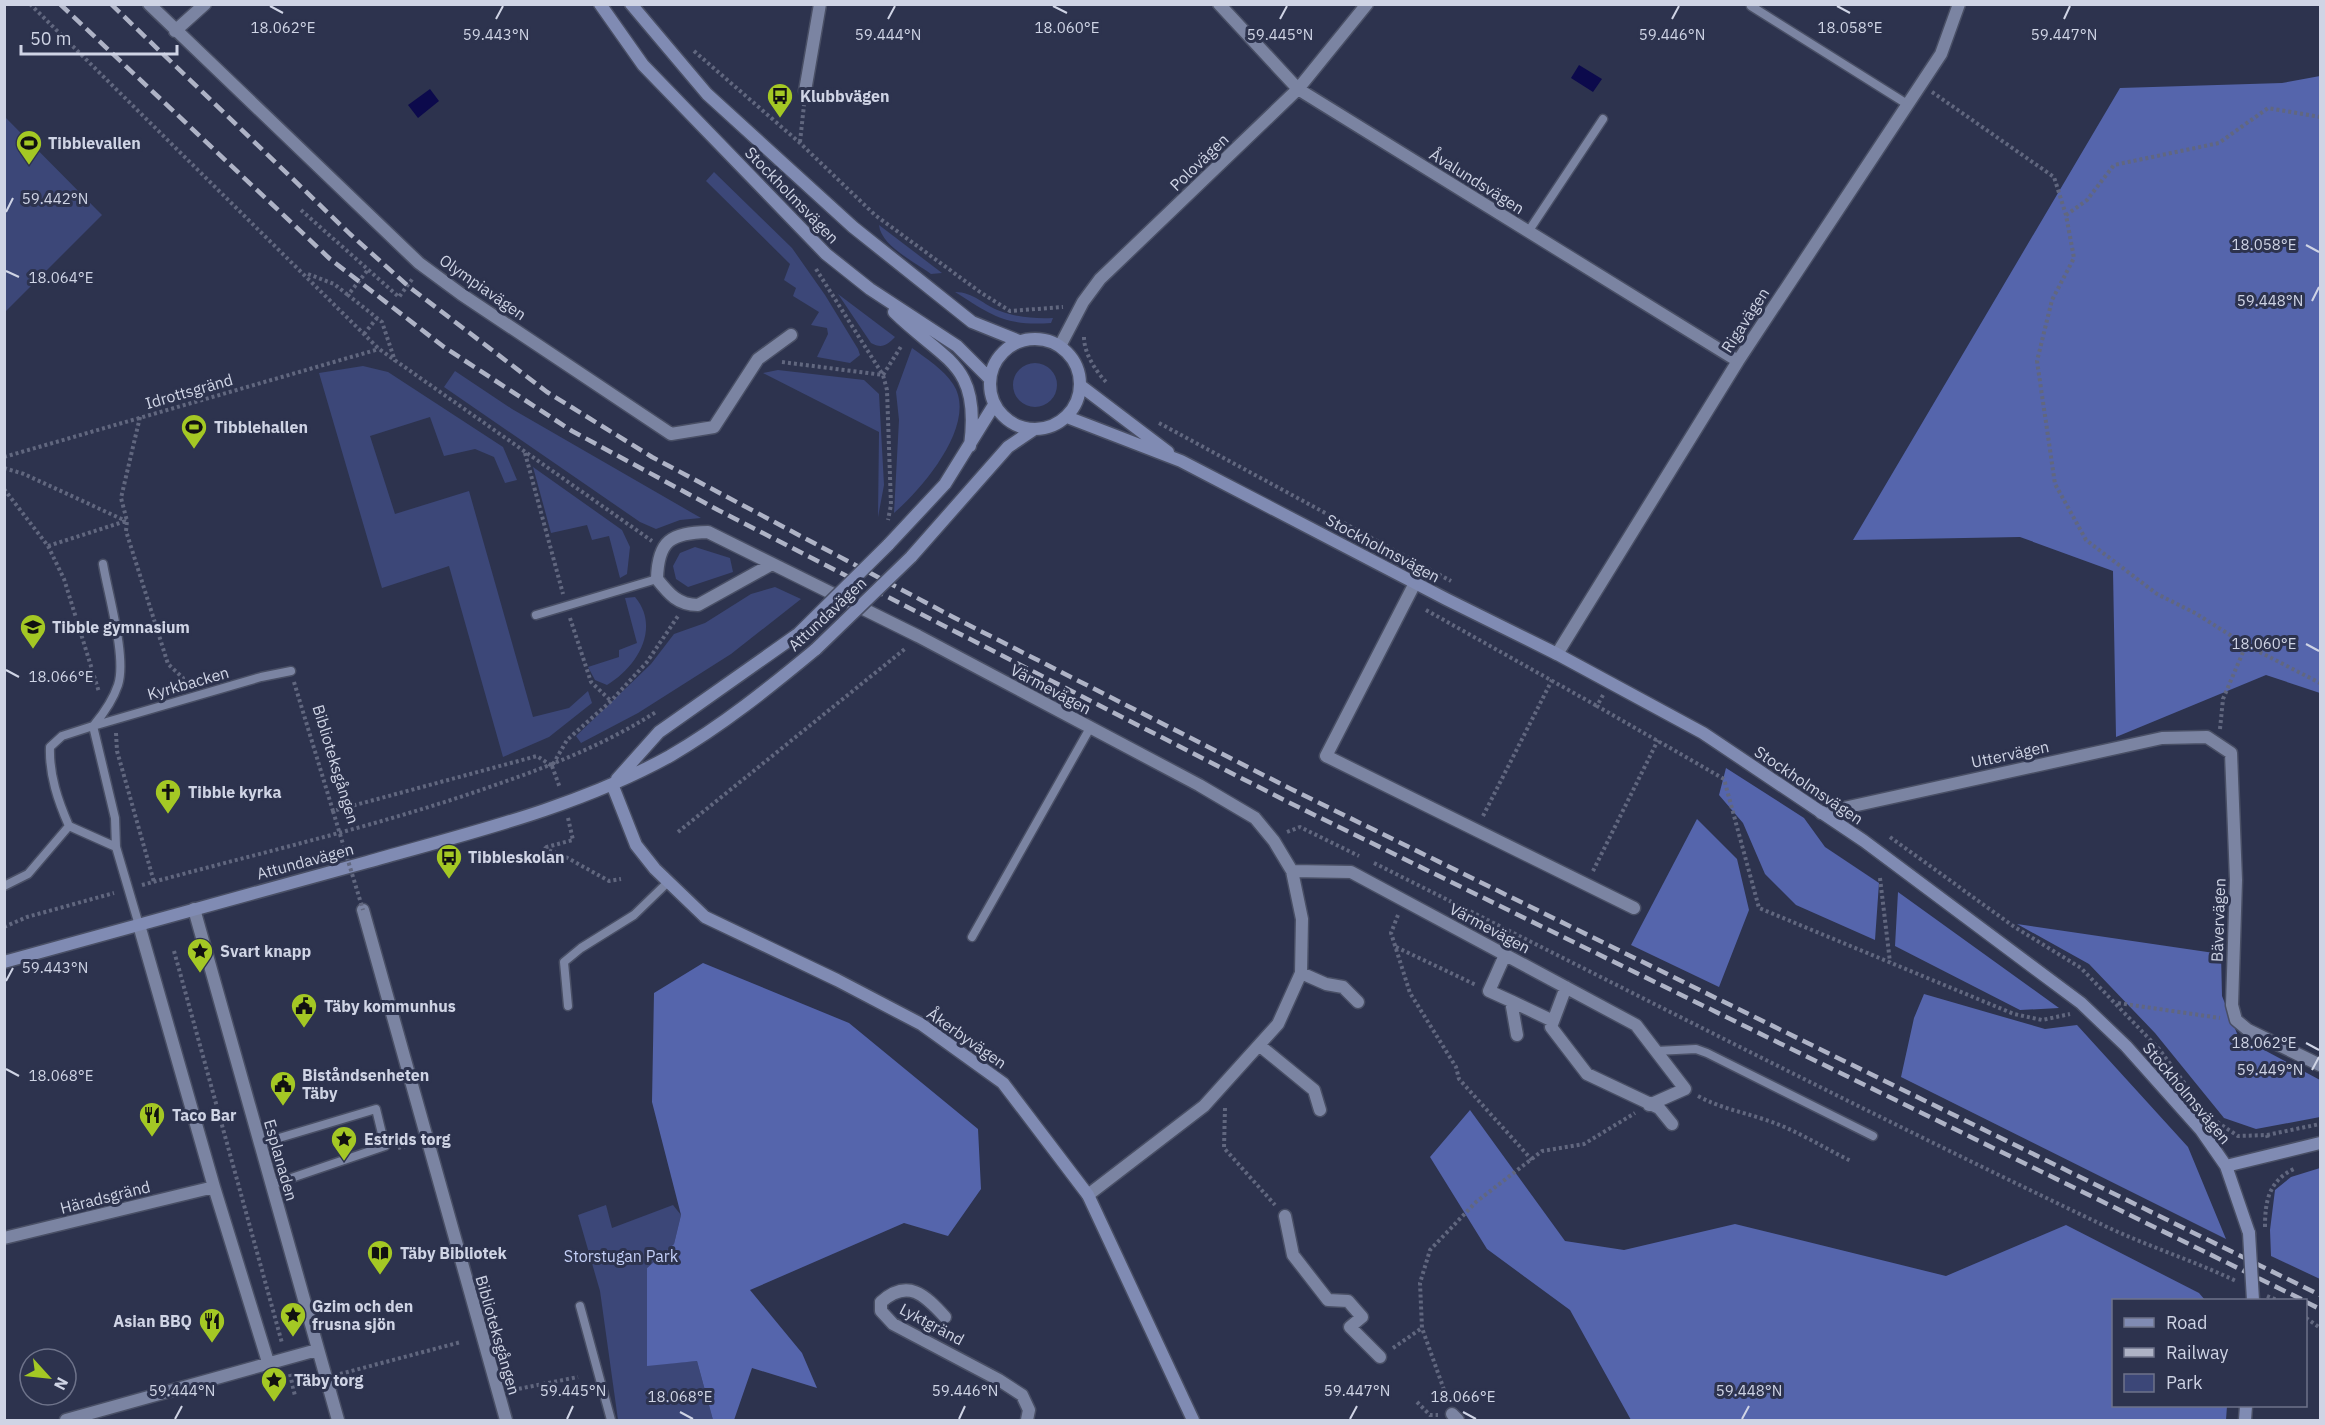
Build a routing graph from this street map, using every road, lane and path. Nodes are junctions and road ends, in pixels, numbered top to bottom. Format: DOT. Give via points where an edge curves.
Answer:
graph roads {
  1 [pos="30,4"];
  2 [pos="149,4"];
  3 [pos="205,4"];
  4 [pos="600,4"];
  5 [pos="631,4"];
  6 [pos="820,4"];
  7 [pos="1219,4"];
  8 [pos="1367,4"];
  9 [pos="1959,4"];
  10 [pos="1751,6"];
  11 [pos="175,31"];
  12 [pos="685,44"];
  13 [pos="1920,85"];
  14 [pos="1298,89"];
  15 [pos="805,92"];
  16 [pos="1907,104"];
  17 [pos="2320,117"];
  18 [pos="1603,119"];
  19 [pos="800,143"];
  20 [pos="301,210"];
  21 [pos="2066,215"];
  22 [pos="1528,232"];
  23 [pos="816,268"];
  24 [pos="367,271"];
  25 [pos="304,273"];
  26 [pos="955,274"];
  27 [pos="951,280"];
  28 [pos="422,283"];
  29 [pos="870,289"];
  30 [pos="348,296"];
  31 [pos="1083,302"];
  32 [pos="377,318"];
  33 [pos="364,334"];
  34 [pos="791,335"];
  35 [pos="1019,341"];
  36 [pos="902,345"];
  37 [pos="1059,346"];
  38 [pos="379,349"];
  39 [pos="758,359"];
  40 [pos="395,361"];
  41 [pos="1738,361"];
  42 [pos="883,375"];
  43 [pos="989,378"];
  44 [pos="1081,386"];
  45 [pos="994,405"];
  46 [pos="140,417"];
  47 [pos="1066,417"];
  48 [pos="1033,430"];
  49 [pos="970,446"];
  50 [pos="524,453"];
  51 [pos="4,457"];
  52 [pos="1181,461"];
  53 [pos="4,468"];
  54 [pos="4,489"];
  55 [pos="127,521"];
  56 [pos="882,528"];
  57 [pos="652,541"];
  58 [pos="48,546"];
  59 [pos="103,564"];
  60 [pos="772,564"];
  61 [pos="657,579"];
  62 [pos="1415,583"];
  63 [pos="567,606"];
  64 [pos="1425,610"];
  65 [pos="536,615"];
  66 [pos="677,617"];
  67 [pos="2246,645"];
  68 [pos="909,646"];
  69 [pos="1557,654"];
  70 [pos="291,671"];
  71 [pos="1551,680"];
  72 [pos="1610,683"];
  73 [pos="2320,683"];
  74 [pos="183,684"];
  75 [pos="611,701"];
  76 [pos="666,705"];
  77 [pos="1597,706"];
  78 [pos="105,711"];
  79 [pos="115,719"];
  80 [pos="93,726"];
  81 [pos="1090,728"];
  82 [pos="2207,737"];
  83 [pos="1658,740"];
  84 [pos="2219,745"];
  85 [pos="552,766"];
  86 [pos="612,784"];
  87 [pos="333,811"];
  88 [pos="1821,813"];
  89 [pos="1481,819"];
  90 [pos="69,826"];
  91 [pos="678,832"];
  92 [pos="573,840"];
  93 [pos="116,847"];
  94 [pos="1292,871"];
  95 [pos="1592,874"];
  96 [pos="1880,878"];
  97 [pos="621,879"];
  98 [pos="154,882"];
  99 [pos="668,882"];
  100 [pos="4,886"];
  101 [pos="127,889"];
  102 [pos="1403,900"];
  103 [pos="1634,908"];
  104 [pos="194,909"];
  105 [pos="363,910"];
  106 [pos="139,925"];
  107 [pos="4,927"];
  108 [pos="972,937"];
  109 [pos="1396,947"];
  110 [pos="174,951"];
  111 [pos="1505,955"];
  112 [pos="4,962"];
  113 [pos="1890,962"];
  114 [pos="1301,973"];
  115 [pos="1566,987"];
  116 [pos="1489,991"];
  117 [pos="1511,1001"];
  118 [pos="1358,1002"];
  119 [pos="2081,1003"];
  120 [pos="2116,1003"];
  121 [pos="568,1006"];
  122 [pos="2236,1020"];
  123 [pos="1552,1021"];
  124 [pos="1517,1035"];
  125 [pos="1259,1045"];
  126 [pos="1656,1052"];
  127 [pos="2320,1065"];
  128 [pos="1225,1084"];
  129 [pos="1685,1089"];
  130 [pos="1648,1105"];
  131 [pos="1320,1110"];
  132 [pos="1672,1124"];
  133 [pos="2320,1124"];
  134 [pos="2267,1135"];
  135 [pos="1873,1136"];
  136 [pos="2320,1143"];
  137 [pos="260,1144"];
  138 [pos="1532,1160"];
  139 [pos="1851,1161"];
  140 [pos="2226,1166"];
  141 [pos="2303,1166"];
  142 [pos="271,1185"];
  143 [pos="214,1187"];
  144 [pos="1088,1195"];
  145 [pos="1285,1216"];
  146 [pos="2265,1237"];
  147 [pos="4,1238"];
  148 [pos="2253,1299"];
  149 [pos="580,1306"];
  150 [pos="945,1317"];
  151 [pos="2307,1319"];
  152 [pos="1422,1328"];
  153 [pos="2320,1328"];
  154 [pos="461,1342"];
  155 [pos="317,1350"];
  156 [pos="286,1358"];
  157 [pos="1380,1358"];
  158 [pos="268,1362"];
  159 [pos="337,1375"];
  160 [pos="578,1377"];
  161 [pos="532,1386"];
  162 [pos="295,1396"];
  163 [pos="1417,1402"];
  164 [pos="1455,1417"];
  165 [pos="66,1420"];
  166 [pos="338,1420"];
  167 [pos="506,1420"];
  168 [pos="611,1420"];
  169 [pos="1027,1420"];
  170 [pos="1192,1420"];
  1 -- 25 [label="path"];
  2 -- 11 [label="street, Olympiavägen"];
  3 -- 11 [label="street"];
  4 -- 29 [label="main road, Stockholmsvägen" via="651,74 826,254"];
  5 -- 35 [label="main road, Stockholmsvägen" via="707,94 853,227 972,322"];
  6 -- 15 [label="street"];
  7 -- 14 [label="street, Åvalundsvägen"];
  8 -- 14 [label="street, Polovägen"];
  9 -- 13 [label="street, Rigavägen" via="1941,54"];
  10 -- 16 [label="lane"];
  11 -- 39 [label="street, Olympiavägen" via="419,263 670,434 714,427"];
  12 -- 19 [label="path"];
  13 -- 16 [label="street, Rigavägen"];
  13 -- 21 [label="path" via="2054,177"];
  14 -- 22 [label="street, Åvalundsvägen"];
  14 -- 31 [label="street, Polovägen" via="1100,279"];
  15 -- 19 [label="path"];
  16 -- 41 [label="street, Rigavägen"];
  17 -- 21 [label="path" via="2268,108 2218,143 2114,165 2087,200"];
  18 -- 22 [label="lane"];
  19 -- 26 [label="path" via="875,215"];
  20 -- 24 [label="path"];
  21 -- 67 [label="path" via="2074,258 2052,300 2037,361 2055,484 2086,540 2157,594"];
  22 -- 41 [label="street, Åvalundsvägen"];
  23 -- 42 [label="path"];
  24 -- 28 [label="path" via="399,297 413,277"];
  24 -- 30 [label="path"];
  25 -- 30 [label="path" via="334,284"];
  25 -- 33 [label="path"];
  26 -- 27 [label="path"];
  26 -- 31 [label="path" via="1010,310 1060,308"];
  29 -- 43 [label="main road, Stockholmsvägen" via="957,346"];
  29 -- 49 [label="main road" via="963,375 973,403"];
  30 -- 32 [label="path"];
  31 -- 37 [label="street, Polovägen"];
  32 -- 33 [label="path"];
  32 -- 40 [label="path" via="382,322"];
  33 -- 38 [label="path"];
  34 -- 39 [label="street, Olympiavägen"];
  35 -- 37 [label="main road" via="1032,338"];
  35 -- 43 [label="main road" via="994,363"];
  36 -- 42 [label="path"];
  37 -- 44 [label="main road" via="1071,356"];
  38 -- 40 [label="path"];
  38 -- 46 [label="path, Idrottsgränd"];
  39 -- 42 [label="path"];
  40 -- 50 [label="path"];
  41 -- 69 [label="street, Rigavägen"];
  42 -- 56 [label="path" via="887,390 891,505"];
  43 -- 45 [label="main road"];
  44 -- 47 [label="main road" via="1077,403"];
  44 -- 52 [label="main road, Stockholmsvägen"];
  45 -- 48 [label="main road" via="1010,423"];
  45 -- 49 [label="main road, Attundavägen"];
  46 -- 51 [label="path, Idrottsgränd"];
  46 -- 55 [label="path" via="121,498"];
  47 -- 48 [label="main road" via="1051,427"];
  47 -- 52 [label="main road, Stockholmsvägen"];
  48 -- 86 [label="main road, Attundavägen, bridge" via="1008,447 910,557 816,650 736,714 669,756"];
  49 -- 86 [label="main road, Attundavägen, bridge" via="945,484 798,634 659,732"];
  50 -- 57 [label="path"];
  50 -- 63 [label="path"];
  52 -- 62 [label="main road, Stockholmsvägen"];
  53 -- 55 [label="path"];
  54 -- 58 [label="path"];
  55 -- 58 [label="path"];
  55 -- 74 [label="path" via="126,531 168,664 183,678"];
  58 -- 78 [label="path" via="64,579"];
  59 -- 78 [label="lane" via="121,661 118,684"];
  60 -- 61 [label="street" via="698,605 675,600"];
  60 -- 61 [label="street, Värmevägen" via="708,532 687,532 668,539 657,558"];
  60 -- 81 [label="street, Värmevägen"];
  61 -- 63 [label="lane"];
  62 -- 69 [label="main road, Stockholmsvägen"];
  62 -- 103 [label="street" via="1326,756"];
  63 -- 65 [label="lane"];
  63 -- 75 [label="path" via="591,682"];
  64 -- 71 [label="path"];
  66 -- 75 [label="path" via="647,662"];
  67 -- 73 [label="path"];
  67 -- 84 [label="path" via="2223,699"];
  68 -- 91 [label="path"];
  69 -- 72 [label="main road, Stockholmsvägen"];
  70 -- 79 [label="lane, Kyrkbacken"];
  70 -- 87 [label="path, Biblioteksgången"];
  71 -- 77 [label="path"];
  71 -- 89 [label="path"];
  72 -- 77 [label="path"];
  72 -- 88 [label="main road, Stockholmsvägen" via="1703,733"];
  75 -- 85 [label="path" via="567,740"];
  76 -- 85 [label="path" via="627,730"];
  77 -- 83 [label="path"];
  78 -- 80 [label="lane"];
  79 -- 80 [label="lane, Kyrkbacken"];
  79 -- 98 [label="path" via="117,751"];
  80 -- 90 [label="lane, Kyrkbacken" via="62,736 50,747 50,766"];
  80 -- 93 [label="lane" via="115,818"];
  81 -- 94 [label="street, Värmevägen" via="1255,818"];
  81 -- 108 [label="lane"];
  82 -- 84 [label="street, Bävervägen"];
  82 -- 88 [label="street, Uttervägen" via="2162,738"];
  83 -- 95 [label="path"];
  83 -- 113 [label="path" via="1724,779 1759,908"];
  84 -- 122 [label="street, Bävervägen" via="2231,753 2236,880 2232,1005"];
  85 -- 87 [label="path" via="537,756"];
  85 -- 98 [label="path" via="423,810"];
  86 -- 99 [label="main road, Åkerbyvägen" via="636,845"];
  86 -- 104 [label="main road, Attundavägen" via="459,836"];
  87 -- 105 [label="path, Biblioteksgången, bridge"];
  88 -- 119 [label="main road, Stockholmsvägen" via="1881,853"];
  90 -- 93 [label="lane"];
  90 -- 100 [label="lane" via="28,874"];
  92 -- 97 [label="path" via="543,848 609,881"];
  93 -- 101 [label="lane"];
  94 -- 102 [label="street, Värmevägen" via="1351,872"];
  94 -- 114 [label="street, Värmevägen" via="1302,919"];
  96 -- 113 [label="path"];
  98 -- 101 [label="path"];
  99 -- 121 [label="lane" via="634,915 564,962"];
  99 -- 144 [label="main road, Åkerbyvägen" via="705,917 921,1024 1003,1083"];
  101 -- 106 [label="lane"];
  101 -- 107 [label="path"];
  102 -- 109 [label="path" via="1391,933"];
  102 -- 111 [label="street, Värmevägen"];
  104 -- 106 [label="main road, Attundavägen"];
  104 -- 137 [label="street, Esplanaden"];
  105 -- 167 [label="street, Biblioteksgången"];
  106 -- 112 [label="main road, Attundavägen"];
  106 -- 143 [label="street"];
  109 -- 116 [label="path"];
  109 -- 138 [label="path" via="1410,993 1456,1067 1459,1079"];
  110 -- 156 [label="path"];
  111 -- 115 [label="street, Värmevägen"];
  111 -- 116 [label="street"];
  113 -- 119 [label="path" via="2014,1014 2043,1020 2068,1015"];
  114 -- 118 [label="street" via="1343,987"];
  114 -- 125 [label="street, Värmevägen" via="1278,1023"];
  115 -- 123 [label="street"];
  115 -- 126 [label="street, Värmevägen" via="1636,1025"];
  116 -- 117 [label="street"];
  117 -- 123 [label="street"];
  117 -- 124 [label="street"];
  119 -- 140 [label="main road, Stockholmsvägen" via="2126,1046 2201,1130"];
  120 -- 122 [label="path"];
  122 -- 127 [label="street" via="2248,1030"];
  123 -- 130 [label="street" via="1551,1027 1587,1074"];
  125 -- 128 [label="street, Värmevägen"];
  125 -- 131 [label="street" via="1314,1090"];
  126 -- 129 [label="street, Värmevägen"];
  126 -- 135 [label="lane" via="1696,1049 1707,1053"];
  128 -- 144 [label="street, Värmevägen" via="1204,1106"];
  128 -- 145 [label="path" via="1224,1148"];
  129 -- 130 [label="street"];
  129 -- 139 [label="path" via="1721,1108 1786,1128"];
  130 -- 132 [label="street" via="1659,1108"];
  130 -- 138 [label="path" via="1584,1144 1542,1151"];
  133 -- 134 [label="path"];
  136 -- 140 [label="main road"];
  137 -- 142 [label="street, Esplanaden"];
  137 -- 142 [label="lane" via="376,1109 385,1146"];
  138 -- 152 [label="path" via="1476,1202 1430,1250 1420,1283"];
  140 -- 148 [label="main road, Stockholmsvägen, bridge" via="2249,1233"];
  141 -- 146 [label="path" via="2277,1178 2265,1206"];
  142 -- 155 [label="street, Esplanaden"];
  143 -- 147 [label="street, Häradsgränd"];
  143 -- 158 [label="street"];
  144 -- 170 [label="main road, Åkerbyvägen"];
  145 -- 157 [label="street" via="1293,1255 1328,1300 1348,1301 1362,1317 1350,1327"];
  149 -- 168 [label="lane"];
  150 -- 169 [label="street, Lyktgränd" via="913,1290 895,1291 881,1302 881,1311 893,1324 1022,1395 1029,1410"];
  151 -- 153 [label="path"];
  152 -- 157 [label="path"];
  152 -- 164 [label="path"];
  154 -- 159 [label="path"];
  155 -- 156 [label="street"];
  155 -- 166 [label="street, Esplanaden"];
  156 -- 158 [label="street"];
  156 -- 162 [label="path"];
  158 -- 165 [label="street"];
  160 -- 161 [label="path"];
  163 -- 164 [label="path" via="1430,1415"];
}
